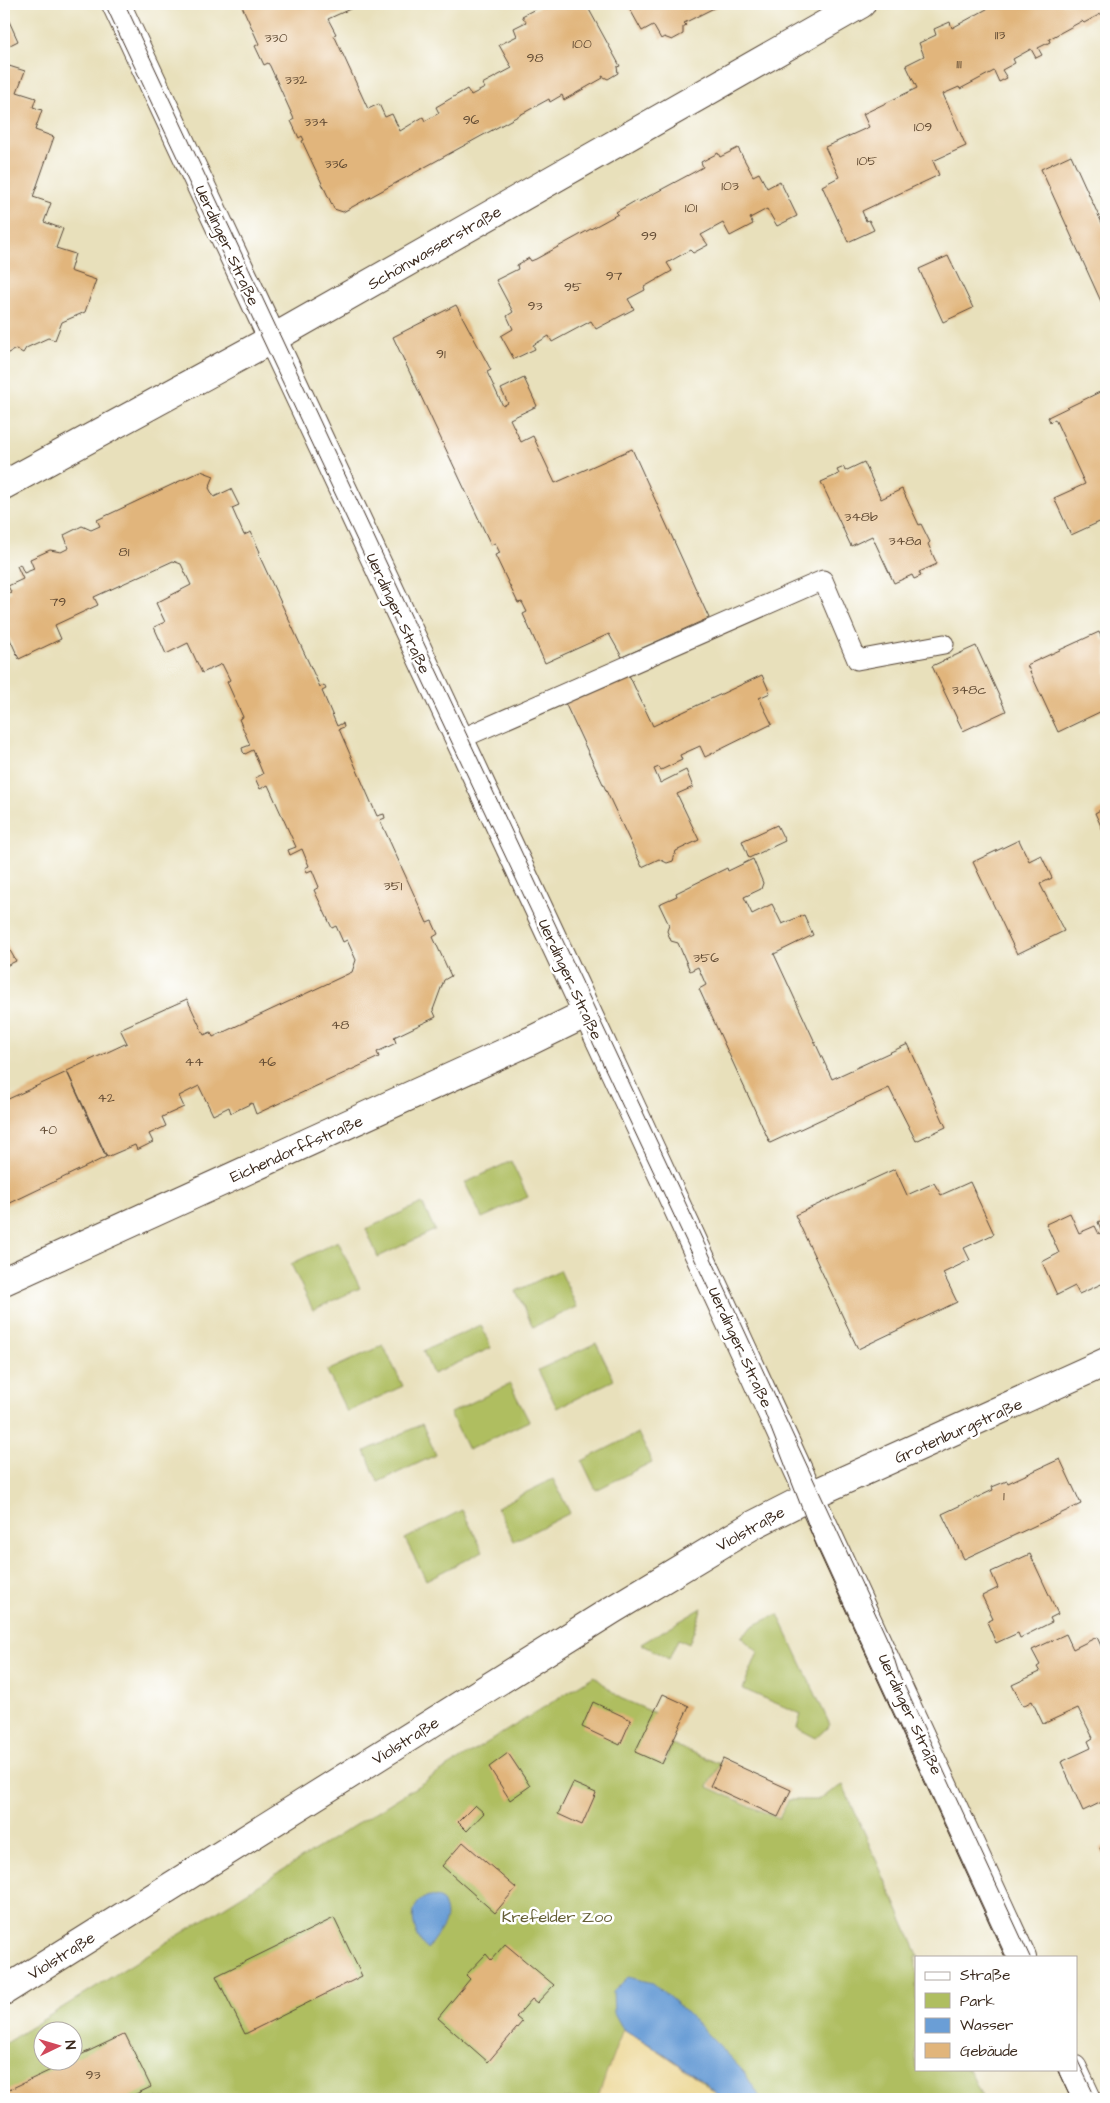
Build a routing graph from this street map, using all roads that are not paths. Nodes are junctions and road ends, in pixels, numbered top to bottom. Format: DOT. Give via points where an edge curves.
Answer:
graph roads {
  1 [pos="116,4"];
  2 [pos="862,4"];
  3 [pos="272,339"];
  4 [pos="4,485"];
  5 [pos="944,644"];
  6 [pos="458,740"];
  7 [pos="587,1013"];
  8 [pos="4,1281"];
  9 [pos="1106,1362"];
  10 [pos="810,1496"];
  11 [pos="1022,1956"];
  12 [pos="4,1991"];
  13 [pos="1073,2070"];
  14 [pos="1087,2099"];
  1 -- 3 [label="street, Uerdinger Straße"];
  2 -- 3 [label="street, Schönwasserstraße"];
  3 -- 4 [label="street, Schönwasserstraße"];
  3 -- 6 [label="street, Uerdinger Straße"];
  5 -- 6 [label="lane" via="857,660 823,580"];
  6 -- 7 [label="street, Uerdinger Straße"];
  7 -- 8 [label="street, Eichendorffstraße"];
  7 -- 10 [label="street, Uerdinger Straße"];
  9 -- 10 [label="street, Grotenburgstraße"];
  10 -- 11 [label="street, Uerdinger Straße"];
  10 -- 12 [label="street, Violstraße" via="753,1524 612,1610"];
  13 -- 14 [label="street"];
}
